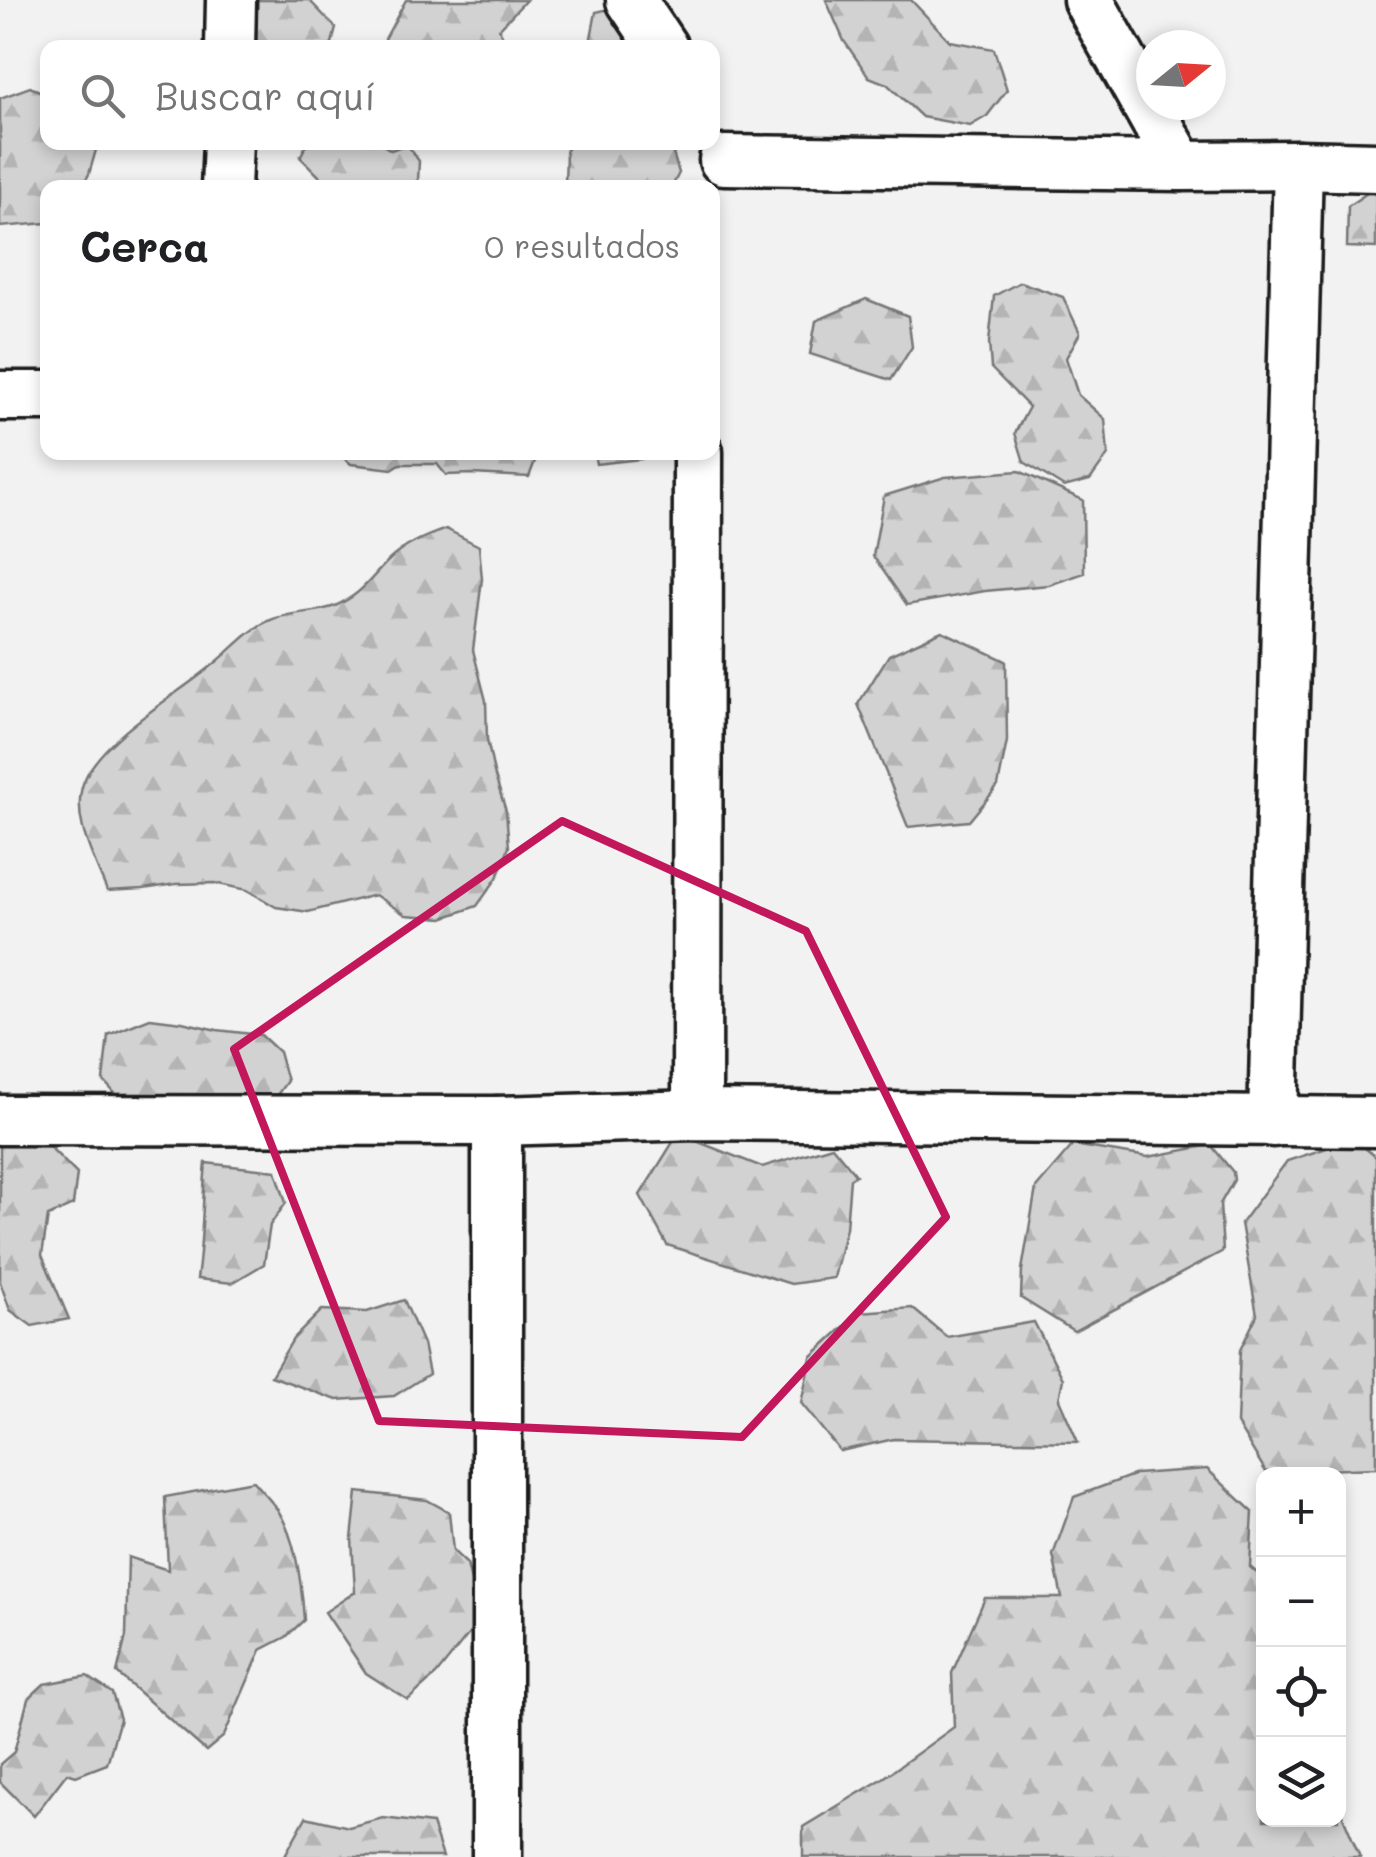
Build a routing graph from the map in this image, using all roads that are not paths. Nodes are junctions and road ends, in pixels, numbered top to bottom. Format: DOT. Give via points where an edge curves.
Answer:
graph roads {
  1 [pos="232,0"];
  2 [pos="631,0"];
  3 [pos="1088,0"];
  4 [pos="230,40"];
  5 [pos="658,40"];
  6 [pos="228,150"];
  7 [pos="716,163"];
  8 [pos="1298,164"];
  9 [pos="1181,166"];
  10 [pos="1376,167"];
  11 [pos="226,180"];
  12 [pos="0,396"];
  13 [pos="40,396"];
  14 [pos="698,460"];
  15 [pos="697,1115"];
  16 [pos="0,1120"];
  17 [pos="497,1121"];
  18 [pos="1272,1122"];
  19 [pos="1376,1122"];
  20 [pos="497,1857"];
  1 -- 4 [label="street"];
  2 -- 5 [label="street"];
  3 -- 9 [label="street"];
  6 -- 11 [label="street"];
  7 -- 9 [label="street"];
  8 -- 9 [label="street"];
  8 -- 10 [label="street"];
  8 -- 18 [label="street"];
  12 -- 13 [label="street"];
  14 -- 15 [label="street"];
  15 -- 17 [label="street"];
  15 -- 18 [label="street"];
  16 -- 17 [label="street"];
  17 -- 20 [label="street"];
  18 -- 19 [label="street"];
}
